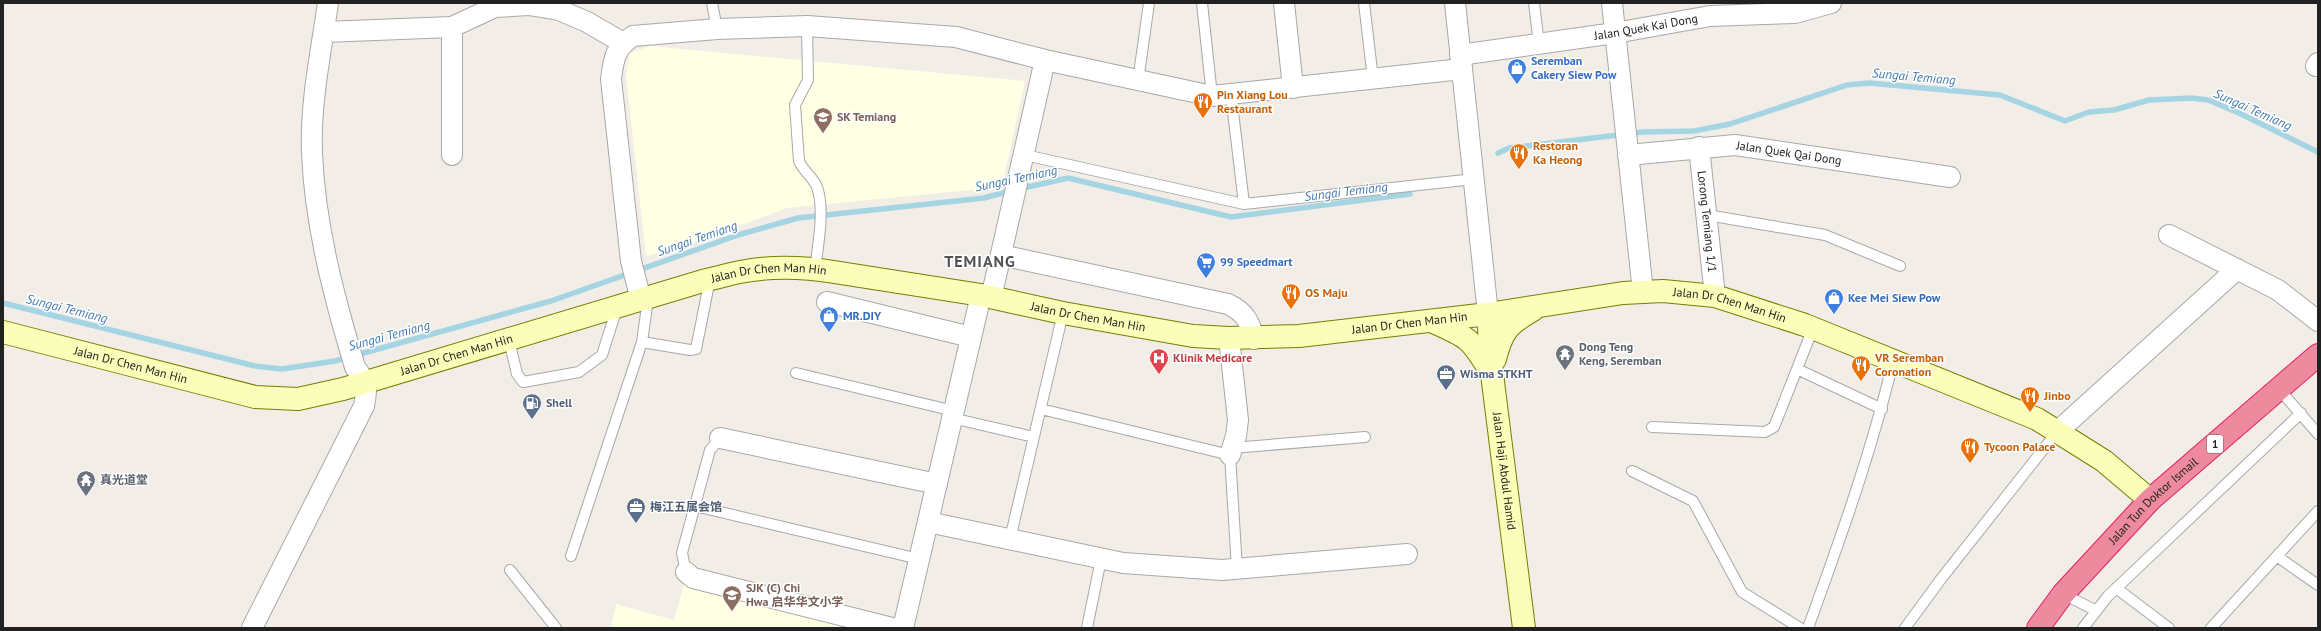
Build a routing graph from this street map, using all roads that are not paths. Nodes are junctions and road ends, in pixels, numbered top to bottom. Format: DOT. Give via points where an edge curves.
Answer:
graph roads {
  1 [pos="712,3"];
  2 [pos="1149,3"];
  3 [pos="1202,3"];
  4 [pos="1284,3"];
  5 [pos="1364,3"];
  6 [pos="1455,3"];
  7 [pos="1534,3"];
  8 [pos="1612,3"];
  9 [pos="1825,4"];
  10 [pos="323,5"];
  11 [pos="1711,9"];
  12 [pos="807,26"];
  13 [pos="452,27"];
  14 [pos="717,29"];
  15 [pos="324,32"];
  16 [pos="1615,33"];
  17 [pos="623,43"];
  18 [pos="1539,44"];
  19 [pos="1046,60"];
  20 [pos="1461,62"];
  21 [pos="1373,79"];
  22 [pos="1138,80"];
  23 [pos="1294,88"];
  24 [pos="1222,96"];
  25 [pos="1699,147"];
  26 [pos="1628,150"];
  27 [pos="452,155"];
  28 [pos="1024,155"];
  29 [pos="1950,177"];
  30 [pos="1474,179"];
  31 [pos="1244,204"];
  32 [pos="1706,215"];
  33 [pos="2169,235"];
  34 [pos="1001,255"];
  35 [pos="1900,266"];
  36 [pos="815,269"];
  37 [pos="2237,269"];
  38 [pos="710,279"];
  39 [pos="1644,292"];
  40 [pos="642,295"];
  41 [pos="1715,296"];
  42 [pos="986,297"];
  43 [pos="827,302"];
  44 [pos="1538,306"];
  45 [pos="617,308"];
  46 [pos="1063,313"];
  47 [pos="1488,314"];
  48 [pos="1430,321"];
  49 [pos="2318,321"];
  50 [pos="1813,328"];
  51 [pos="3,332"];
  52 [pos="971,336"];
  53 [pos="1229,338"];
  54 [pos="1254,339"];
  55 [pos="509,340"];
  56 [pos="642,342"];
  57 [pos="2318,355"];
  58 [pos="1893,362"];
  59 [pos="1797,369"];
  60 [pos="796,373"];
  61 [pos="1492,374"];
  62 [pos="361,375"];
  63 [pos="2279,389"];
  64 [pos="1041,409"];
  65 [pos="1882,409"];
  66 [pos="953,414"];
  67 [pos="2301,414"];
  68 [pos="1652,426"];
  69 [pos="2057,432"];
  70 [pos="2318,434"];
  71 [pos="1034,437"];
  72 [pos="1365,437"];
  73 [pos="720,438"];
  74 [pos="1231,451"];
  75 [pos="1632,472"];
  76 [pos="937,484"];
  77 [pos="2150,500"];
  78 [pos="695,506"];
  79 [pos="2318,511"];
  80 [pos="928,522"];
  81 [pos="1010,540"];
  82 [pos="1407,554"];
  83 [pos="571,556"];
  84 [pos="2278,557"];
  85 [pos="919,559"];
  86 [pos="1101,559"];
  87 [pos="1237,569"];
  88 [pos="510,570"];
  89 [pos="686,572"];
  90 [pos="2318,585"];
  91 [pos="2116,588"];
  92 [pos="2063,594"];
  93 [pos="2095,610"];
  94 [pos="252,628"];
  95 [pos="556,628"];
  96 [pos="892,628"];
  97 [pos="903,628"];
  98 [pos="1087,628"];
  99 [pos="1524,628"];
  100 [pos="1800,628"];
  101 [pos="1808,628"];
  102 [pos="1905,628"];
  103 [pos="2038,628"];
  104 [pos="2083,628"];
  105 [pos="2169,628"];
  106 [pos="2211,628"];
  1 -- 14 [label="lane"];
  2 -- 22 [label="lane"];
  3 -- 24 [label="lane"];
  4 -- 23 [label="street"];
  5 -- 21 [label="lane"];
  6 -- 20 [label="street"];
  7 -- 18 [label="lane"];
  8 -- 16 [label="street"];
  9 -- 11 [label="street, Jalan Quek Kai Dong" via="1795,13"];
  10 -- 15 [label="street"];
  11 -- 16 [label="street, Jalan Quek Kai Dong"];
  12 -- 14 [label="street, Jalan Quek Kai Dong"];
  12 -- 19 [label="street, Jalan Quek Kai Dong" via="956,36"];
  12 -- 36 [label="lane" via="808,80 795,105 798,153 802,169 817,188 820,208"];
  13 -- 15 [label="street"];
  13 -- 17 [label="street" via="495,7 529,6 559,10 587,22"];
  13 -- 27 [label="street"];
  14 -- 17 [label="street, Jalan Quek Kai Dong" via="633,36"];
  15 -- 62 [label="street" via="316,84 312,152 319,229 347,341"];
  16 -- 18 [label="street, Jalan Quek Kai Dong"];
  16 -- 26 [label="street"];
  17 -- 40 [label="street" via="614,55 611,79 631,260"];
  18 -- 20 [label="street, Jalan Quek Kai Dong"];
  19 -- 22 [label="street, Jalan Quek Kai Dong"];
  19 -- 28 [label="street"];
  20 -- 21 [label="street, Jalan Quek Kai Dong"];
  20 -- 30 [label="street"];
  21 -- 23 [label="street, Jalan Quek Kai Dong"];
  22 -- 24 [label="street, Jalan Quek Kai Dong"];
  23 -- 24 [label="street, Jalan Quek Kai Dong"];
  24 -- 31 [label="lane"];
  25 -- 26 [label="street, Jalan Quek Qai Dong"];
  25 -- 29 [label="street, Jalan Quek Qai Dong" via="1735,145"];
  25 -- 32 [label="street, Lorong Temiang 1/1"];
  26 -- 39 [label="street"];
  28 -- 31 [label="lane"];
  28 -- 34 [label="street"];
  30 -- 31 [label="lane"];
  30 -- 47 [label="street"];
  32 -- 35 [label="lane" via="1825,235"];
  32 -- 41 [label="street, Lorong Temiang 1/1"];
  33 -- 37 [label="street"];
  34 -- 42 [label="street"];
  34 -- 54 [label="street" via="1228,304 1239,309 1247,317"];
  36 -- 38 [label="street, Jalan Dr Chen Man Hin" via="756,270"];
  36 -- 42 [label="street, Jalan Dr Chen Man Hin"];
  37 -- 49 [label="street" via="2278,290"];
  37 -- 69 [label="street"];
  38 -- 40 [label="street, Jalan Dr Chen Man Hin"];
  38 -- 56 [label="lane" via="696,349"];
  39 -- 41 [label="street, Jalan Dr Chen Man Hin" via="1663,291"];
  39 -- 44 [label="street, Jalan Dr Chen Man Hin"];
  40 -- 45 [label="street, Jalan Dr Chen Man Hin"];
  40 -- 56 [label="lane"];
  41 -- 50 [label="street, Jalan Dr Chen Man Hin"];
  42 -- 46 [label="street, Jalan Dr Chen Man Hin"];
  42 -- 52 [label="street"];
  43 -- 52 [label="street"];
  44 -- 47 [label="street, Jalan Dr Chen Man Hin"];
  44 -- 61 [label="street" via="1506,328 1500,340"];
  45 -- 55 [label="street, Jalan Dr Chen Man Hin"];
  45 -- 55 [label="lane" via="602,355 579,372 523,382 517,374"];
  46 -- 53 [label="street, Jalan Dr Chen Man Hin" via="1193,336"];
  46 -- 64 [label="lane"];
  47 -- 48 [label="street, Jalan Dr Chen Man Hin"];
  47 -- 61 [label="street, Jalan Haji Abdul Hamid"];
  48 -- 54 [label="street, Jalan Dr Chen Man Hin"];
  48 -- 61 [label="street" via="1468,339 1477,348"];
  50 -- 58 [label="street, Jalan Dr Chen Man Hin"];
  50 -- 59 [label="lane"];
  51 -- 62 [label="street, Jalan Dr Chen Man Hin" via="255,397 298,399"];
  52 -- 66 [label="street"];
  53 -- 54 [label="street, Jalan Dr Chen Man Hin"];
  53 -- 74 [label="street" via="1238,420"];
  55 -- 62 [label="street, Jalan Dr Chen Man Hin"];
  56 -- 83 [label="lane"];
  57 -- 63 [label="highway, Jalan Tun Doktor Ismail / 1"];
  58 -- 65 [label="lane"];
  58 -- 69 [label="street, Jalan Dr Chen Man Hin" via="2037,419"];
  59 -- 65 [label="lane"];
  59 -- 68 [label="lane" via="1774,427 1765,432"];
  60 -- 66 [label="lane"];
  61 -- 99 [label="street, Jalan Haji Abdul Hamid"];
  62 -- 94 [label="street" via="367,388 364,406"];
  63 -- 67 [label="lane"];
  63 -- 77 [label="highway, Jalan Tun Doktor Ismail / 1"];
  64 -- 71 [label="lane"];
  64 -- 74 [label="lane"];
  65 -- 101 [label="lane" via="1847,520"];
  66 -- 71 [label="lane"];
  66 -- 76 [label="street"];
  67 -- 70 [label="lane"];
  67 -- 91 [label="lane"];
  69 -- 77 [label="street, Jalan Dr Chen Man Hin" via="2104,461"];
  69 -- 102 [label="lane"];
  71 -- 81 [label="lane"];
  72 -- 74 [label="lane"];
  73 -- 76 [label="street"];
  73 -- 78 [label="lane" via="710,450"];
  74 -- 87 [label="lane"];
  75 -- 100 [label="lane" via="1692,501 1742,592"];
  76 -- 80 [label="street"];
  77 -- 92 [label="highway, Jalan Tun Doktor Ismail / 1"];
  78 -- 85 [label="lane"];
  78 -- 89 [label="lane" via="682,553"];
  79 -- 84 [label="lane"];
  80 -- 81 [label="street"];
  80 -- 85 [label="street"];
  81 -- 86 [label="street"];
  82 -- 87 [label="street"];
  84 -- 90 [label="lane"];
  84 -- 106 [label="lane"];
  85 -- 97 [label="street"];
  86 -- 87 [label="street" via="1222,570"];
  86 -- 98 [label="lane"];
  88 -- 95 [label="lane"];
  89 -- 96 [label="street" via="693,578"];
  91 -- 93 [label="lane"];
  91 -- 105 [label="lane"];
  92 -- 93 [label="lane"];
  92 -- 103 [label="highway, Jalan Tun Doktor Ismail / 1"];
  93 -- 104 [label="lane"];
}
